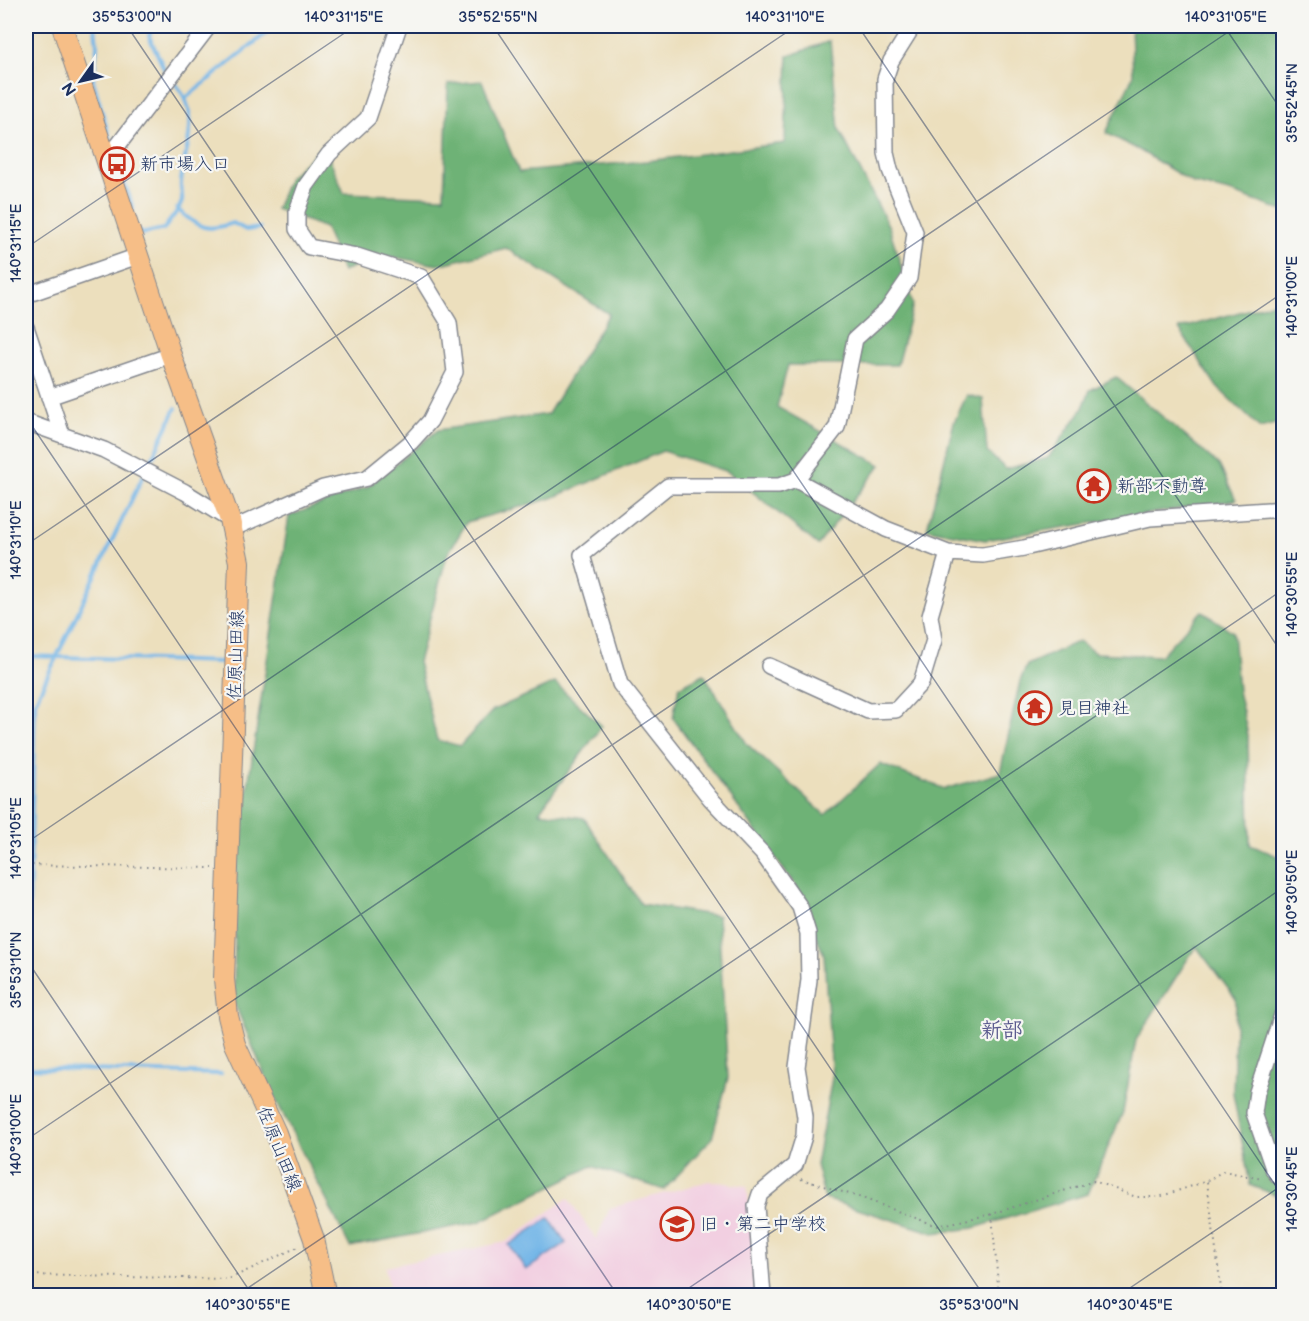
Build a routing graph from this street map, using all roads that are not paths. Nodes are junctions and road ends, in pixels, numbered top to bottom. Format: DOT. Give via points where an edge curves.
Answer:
graph roads {
  1 [pos="62,26"];
  2 [pos="209,26"];
  3 [pos="399,26"];
  4 [pos="913,26"];
  5 [pos="106,161"];
  6 [pos="138,256"];
  7 [pos="26,295"];
  8 [pos="26,327"];
  9 [pos="171,355"];
  10 [pos="49,397"];
  11 [pos="26,422"];
  12 [pos="62,435"];
  13 [pos="796,480"];
  14 [pos="1284,509"];
  15 [pos="231,524"];
  16 [pos="948,553"];
  17 [pos="769,666"];
  18 [pos="1284,1009"];
  19 [pos="1282,1181"];
  20 [pos="326,1296"];
  21 [pos="763,1296"];
  1 -- 5 [label="main road, 佐原山田線"];
  2 -- 5 [label="street"];
  3 -- 15 [label="street" via="368,118 329,154 306,186 297,211 297,229 309,247 357,256 421,277 448,323 455,372 430,421 367,478 323,488"];
  4 -- 13 [label="street" via="885,79 886,153 915,232 909,278 887,310 855,339 837,428"];
  5 -- 6 [label="main road, 佐原山田線"];
  6 -- 7 [label="street"];
  6 -- 9 [label="main road, 佐原山田線"];
  8 -- 10 [label="street"];
  9 -- 10 [label="street"];
  9 -- 15 [label="main road, 佐原山田線"];
  10 -- 12 [label="street"];
  11 -- 12 [label="street"];
  12 -- 15 [label="street" via="146,471"];
  13 -- 16 [label="street" via="886,529"];
  13 -- 21 [label="street" via="779,486 668,486 582,555 620,684 710,798 762,853 800,907 808,933 809,980 797,1052 806,1117 804,1136 795,1165 760,1194 756,1206"];
  14 -- 16 [label="street" via="1150,519 983,555"];
  15 -- 20 [label="main road, 佐原山田線" via="239,562 224,979 228,1016 235,1044 276,1133 314,1239"];
  16 -- 17 [label="street" via="930,616 934,640 921,684 896,710 868,711"];
  18 -- 19 [label="street" via="1254,1113 1274,1171"];
}
